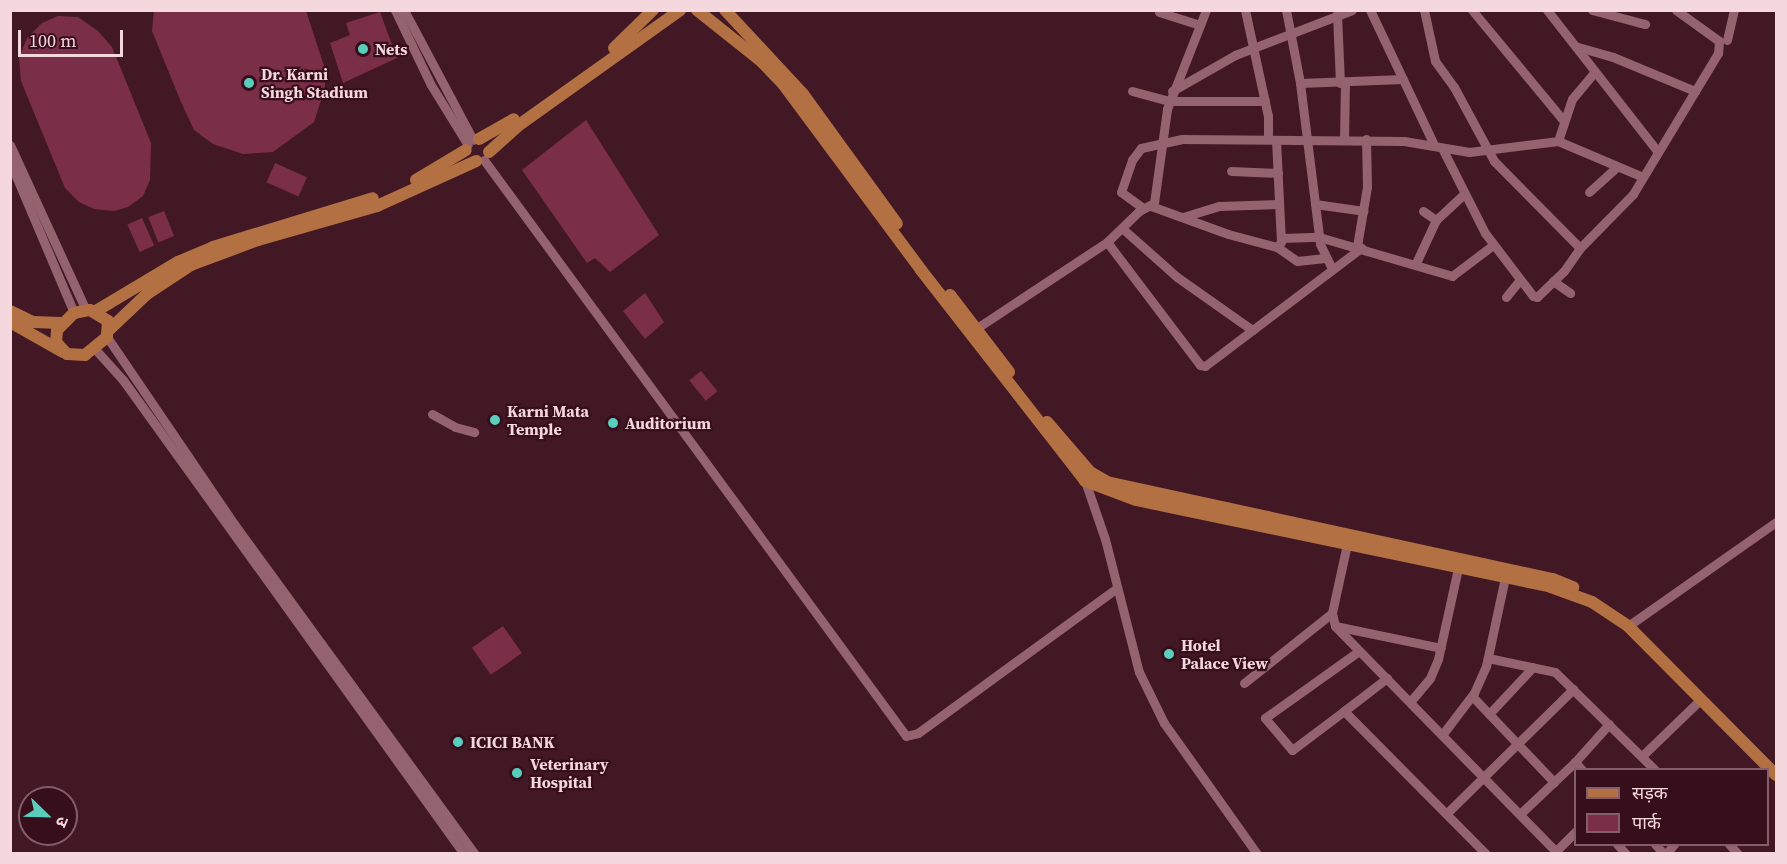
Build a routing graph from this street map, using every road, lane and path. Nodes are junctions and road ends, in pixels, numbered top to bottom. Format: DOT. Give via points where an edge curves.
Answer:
graph roads {
  1 [pos="395,10"];
  2 [pos="404,10"];
  3 [pos="653,10"];
  4 [pos="680,10"];
  5 [pos="697,10"];
  6 [pos="725,10"];
  7 [pos="1206,10"];
  8 [pos="1245,10"];
  9 [pos="1286,10"];
  10 [pos="1352,10"];
  11 [pos="1370,10"];
  12 [pos="1424,10"];
  13 [pos="1472,10"];
  14 [pos="1547,10"];
  15 [pos="1592,10"];
  16 [pos="1676,10"];
  17 [pos="1734,10"];
  18 [pos="1159,12"];
  19 [pos="1337,14"];
  20 [pos="1645,24"];
  21 [pos="1200,25"];
  22 [pos="1290,33"];
  23 [pos="1727,40"];
  24 [pos="1578,47"];
  25 [pos="1252,48"];
  26 [pos="1594,73"];
  27 [pos="1403,79"];
  28 [pos="1300,83"];
  29 [pos="1343,83"];
  30 [pos="1132,91"];
  31 [pos="1695,91"];
  32 [pos="1171,96"];
  33 [pos="1265,101"];
  34 [pos="1563,120"];
  35 [pos="1272,139"];
  36 [pos="1308,140"];
  37 [pos="1344,140"];
  38 [pos="1366,140"];
  39 [pos="1161,141"];
  40 [pos="1558,141"];
  41 [pos="472,143"];
  42 [pos="10,144"];
  43 [pos="1438,147"];
  44 [pos="1488,151"];
  45 [pos="1657,151"];
  46 [pos="483,158"];
  47 [pos="10,162"];
  48 [pos="1616,168"];
  49 [pos="1231,171"];
  50 [pos="1278,174"];
  51 [pos="1643,177"];
  52 [pos="1589,192"];
  53 [pos="1464,194"];
  54 [pos="1279,204"];
  55 [pos="1315,204"];
  56 [pos="1148,207"];
  57 [pos="1364,211"];
  58 [pos="1423,211"];
  59 [pos="1184,217"];
  60 [pos="1436,220"];
  61 [pos="1123,229"];
  62 [pos="1319,237"];
  63 [pos="1107,242"];
  64 [pos="1279,242"];
  65 [pos="1493,244"];
  66 [pos="1359,247"];
  67 [pos="1580,248"];
  68 [pos="1325,258"];
  69 [pos="1415,265"];
  70 [pos="1332,269"];
  71 [pos="1520,280"];
  72 [pos="1553,281"];
  73 [pos="1570,293"];
  74 [pos="1533,296"];
  75 [pos="1506,297"];
  76 [pos="1538,307"];
  77 [pos="10,311"];
  78 [pos="91,311"];
  79 [pos="74,313"];
  80 [pos="10,322"];
  81 [pos="61,323"];
  82 [pos="977,328"];
  83 [pos="1252,330"];
  84 [pos="108,333"];
  85 [pos="95,349"];
  86 [pos="67,354"];
  87 [pos="432,414"];
  88 [pos="474,432"];
  89 [pos="1085,481"];
  90 [pos="1776,522"];
  91 [pos="1347,544"];
  92 [pos="1458,568"];
  93 [pos="1505,577"];
  94 [pos="1117,588"];
  95 [pos="1332,614"];
  96 [pos="1630,624"];
  97 [pos="1335,626"];
  98 [pos="1441,648"];
  99 [pos="1359,651"];
  100 [pos="1488,658"];
  101 [pos="1533,668"];
  102 [pos="1387,678"];
  103 [pos="1244,682"];
  104 [pos="1573,689"];
  105 [pos="1472,696"];
  106 [pos="1701,699"];
  107 [pos="1410,702"];
  108 [pos="1344,711"];
  109 [pos="1489,714"];
  110 [pos="1609,724"];
  111 [pos="1442,735"];
  112 [pos="1518,745"];
  113 [pos="1642,756"];
  114 [pos="1575,762"];
  115 [pos="1776,765"];
  116 [pos="1580,768"];
  117 [pos="1653,768"];
  118 [pos="1776,775"];
  119 [pos="1485,779"];
  120 [pos="1554,782"];
  121 [pos="1447,813"];
  122 [pos="1520,814"];
  123 [pos="1574,832"];
  124 [pos="1557,852"];
  125 [pos="464,854"];
  126 [pos="475,854"];
  127 [pos="1257,854"];
  128 [pos="1486,854"];
  1 -- 41 [label="street" via="431,85"];
  2 -- 41 [label="street"];
  3 -- 41 [label="main road" via="614,48 505,126"];
  4 -- 46 [label="main road" via="519,125"];
  5 -- 89 [label="main road" via="761,61 783,84"];
  6 -- 82 [label="main road" via="803,94 934,276"];
  7 -- 21 [label="street"];
  8 -- 25 [label="street"];
  9 -- 22 [label="street"];
  10 -- 19 [label="street"];
  11 -- 27 [label="street"];
  12 -- 44 [label="street" via="1435,61"];
  13 -- 34 [label="street"];
  14 -- 24 [label="street"];
  15 -- 20 [label="street"];
  16 -- 31 [label="street" via="1719,42 1718,53"];
  17 -- 23 [label="street"];
  18 -- 21 [label="street"];
  19 -- 22 [label="street"];
  19 -- 29 [label="street"];
  21 -- 32 [label="street"];
  22 -- 25 [label="street"];
  22 -- 28 [label="street"];
  24 -- 26 [label="street"];
  24 -- 31 [label="street"];
  25 -- 32 [label="street"];
  25 -- 33 [label="street"];
  26 -- 34 [label="street" via="1572,99"];
  26 -- 45 [label="street"];
  27 -- 29 [label="street"];
  27 -- 43 [label="street"];
  28 -- 29 [label="street"];
  28 -- 36 [label="street"];
  29 -- 37 [label="street"];
  30 -- 32 [label="street"];
  31 -- 45 [label="street"];
  32 -- 33 [label="street"];
  32 -- 39 [label="street"];
  33 -- 35 [label="street"];
  34 -- 40 [label="street"];
  35 -- 36 [label="street"];
  35 -- 39 [label="street"];
  35 -- 50 [label="street"];
  36 -- 37 [label="street"];
  36 -- 55 [label="street"];
  37 -- 38 [label="street"];
  38 -- 43 [label="street"];
  38 -- 57 [label="street"];
  39 -- 56 [label="street" via="1156,200"];
  39 -- 56 [label="street" via="1141,148 1122,186 1125,199"];
  40 -- 44 [label="street"];
  40 -- 48 [label="street"];
  41 -- 46 [label="main road"];
  41 -- 46 [label="main road" via="489,146"];
  41 -- 78 [label="main road" via="390,192 190,256"];
  42 -- 78 [label="street"];
  43 -- 44 [label="street"];
  43 -- 53 [label="street"];
  44 -- 67 [label="street" via="1526,196"];
  45 -- 51 [label="street"];
  46 -- 84 [label="main road" via="377,206 258,240 191,265 155,288"];
  46 -- 94 [label="street" via="906,736 918,733"];
  47 -- 79 [label="street"];
  48 -- 51 [label="street"];
  48 -- 52 [label="street"];
  49 -- 50 [label="street"];
  50 -- 54 [label="street"];
  51 -- 67 [label="street" via="1633,194"];
  53 -- 60 [label="street"];
  53 -- 65 [label="street"];
  54 -- 59 [label="street" via="1219,206"];
  54 -- 64 [label="street"];
  55 -- 57 [label="street"];
  55 -- 62 [label="street"];
  56 -- 59 [label="street"];
  56 -- 61 [label="street"];
  57 -- 66 [label="street"];
  58 -- 60 [label="street"];
  59 -- 64 [label="street" via="1228,234"];
  60 -- 69 [label="street"];
  61 -- 63 [label="street"];
  61 -- 83 [label="street" via="1177,277"];
  62 -- 64 [label="street"];
  62 -- 66 [label="street"];
  62 -- 68 [label="street"];
  63 -- 82 [label="street"];
  63 -- 83 [label="street" via="1200,365 1208,365"];
  64 -- 68 [label="street" via="1298,261"];
  65 -- 69 [label="street" via="1455,276"];
  65 -- 71 [label="street"];
  66 -- 69 [label="street"];
  66 -- 70 [label="street"];
  67 -- 72 [label="street"];
  68 -- 70 [label="street"];
  70 -- 83 [label="street"];
  71 -- 74 [label="street"];
  71 -- 75 [label="street"];
  72 -- 73 [label="street"];
  72 -- 74 [label="street"];
  74 -- 76 [label="street"];
  77 -- 81 [label="main road" via="33,322"];
  78 -- 79 [label="main road"];
  78 -- 84 [label="main road" via="108,321"];
  79 -- 81 [label="main road"];
  80 -- 86 [label="main road"];
  81 -- 86 [label="main road" via="56,342"];
  82 -- 96 [label="main road" via="1072,453 1107,482 1553,579 1606,601"];
  84 -- 85 [label="main road"];
  84 -- 126 [label="street" via="234,524"];
  85 -- 86 [label="main road" via="85,356"];
  85 -- 125 [label="street" via="123,380"];
  87 -- 88 [label="street"];
  89 -- 91 [label="main road" via="1136,500"];
  89 -- 94 [label="street"];
  90 -- 96 [label="street"];
  91 -- 92 [label="main road"];
  91 -- 95 [label="street"];
  92 -- 93 [label="main road"];
  92 -- 98 [label="street"];
  93 -- 96 [label="main road" via="1551,587 1592,602"];
  93 -- 100 [label="street"];
  94 -- 127 [label="street" via="1139,672 1164,723"];
  95 -- 97 [label="street"];
  95 -- 103 [label="street"];
  96 -- 106 [label="main road"];
  96 -- 115 [label="main road"];
  97 -- 98 [label="street"];
  97 -- 99 [label="street"];
  98 -- 107 [label="street" via="1430,678"];
  99 -- 102 [label="street"];
  99 -- 108 [label="street" via="1265,718 1292,750"];
  100 -- 101 [label="street"];
  100 -- 105 [label="street"];
  101 -- 104 [label="street" via="1556,672"];
  101 -- 109 [label="street"];
  102 -- 107 [label="street"];
  102 -- 108 [label="street"];
  104 -- 110 [label="street"];
  104 -- 112 [label="street"];
  105 -- 109 [label="street"];
  105 -- 111 [label="street"];
  106 -- 113 [label="street"];
  106 -- 118 [label="main road"];
  107 -- 111 [label="street"];
  108 -- 121 [label="street"];
  109 -- 112 [label="street"];
  110 -- 113 [label="street"];
  110 -- 114 [label="street"];
  111 -- 119 [label="street"];
  112 -- 119 [label="street"];
  112 -- 120 [label="street"];
  113 -- 117 [label="street"];
  114 -- 116 [label="street"];
  114 -- 120 [label="street"];
  119 -- 121 [label="street"];
  119 -- 122 [label="street"];
  120 -- 122 [label="street"];
  121 -- 128 [label="street"];
  122 -- 124 [label="street"];
  123 -- 124 [label="street"];
}
